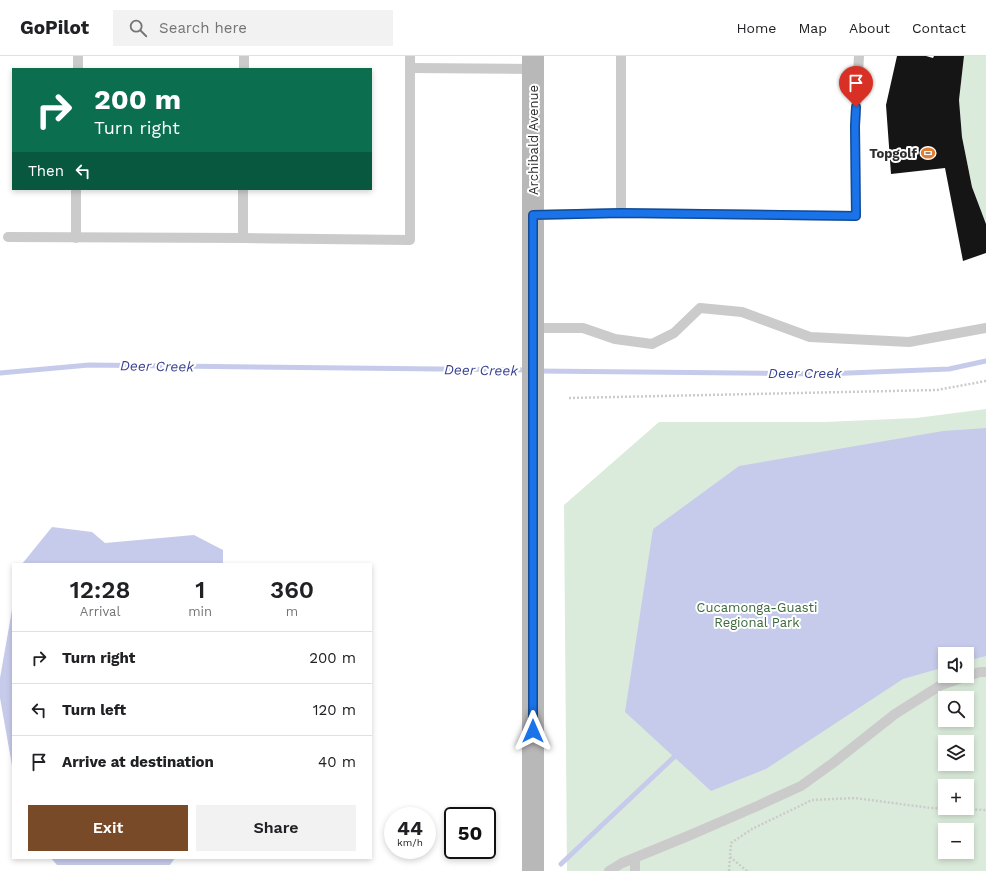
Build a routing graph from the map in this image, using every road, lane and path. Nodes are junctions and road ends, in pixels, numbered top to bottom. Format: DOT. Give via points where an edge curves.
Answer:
graph roads {
  1 [pos="78,56"];
  2 [pos="244,56"];
  3 [pos="410,56"];
  4 [pos="621,56"];
  5 [pos="859,56"];
  6 [pos="533,63"];
  7 [pos="78,68"];
  8 [pos="244,68"];
  9 [pos="410,68"];
  10 [pos="76,190"];
  11 [pos="243,190"];
  12 [pos="621,213"];
  13 [pos="533,215"];
  14 [pos="8,237"];
  15 [pos="76,238"];
  16 [pos="243,238"];
  17 [pos="533,328"];
  18 [pos="986,328"];
  19 [pos="986,381"];
  20 [pos="569,398"];
  21 [pos="986,672"];
  22 [pos="986,810"];
  23 [pos="730,857"];
  24 [pos="635,858"];
  25 [pos="533,871"];
  26 [pos="609,871"];
  27 [pos="635,871"];
  28 [pos="729,871"];
  29 [pos="747,871"];
  1 -- 7 [label="lane"];
  2 -- 8 [label="lane"];
  3 -- 9 [label="lane"];
  4 -- 12 [label="lane"];
  5 -- 12 [label="lane" via="855,126 856,216"];
  6 -- 9 [label="lane"];
  6 -- 13 [label="main road, Archibald Avenue"];
  9 -- 16 [label="lane" via="410,240"];
  10 -- 15 [label="lane"];
  11 -- 16 [label="lane"];
  12 -- 13 [label="lane"];
  13 -- 17 [label="main road, Archibald Avenue"];
  14 -- 15 [label="lane"];
  15 -- 16 [label="lane"];
  17 -- 18 [label="lane" via="583,328 615,339 652,344 674,333 700,308 742,312 810,337 909,342"];
  17 -- 25 [label="main road, Archibald Avenue"];
  19 -- 20 [label="path" via="937,390"];
  21 -- 24 [label="lane" via="941,685 895,714 801,786"];
  22 -- 23 [label="path" via="931,808 855,798 812,800 752,829 730,843"];
  23 -- 28 [label="path"];
  23 -- 29 [label="path"];
  24 -- 26 [label="lane"];
  24 -- 27 [label="lane"];
}
